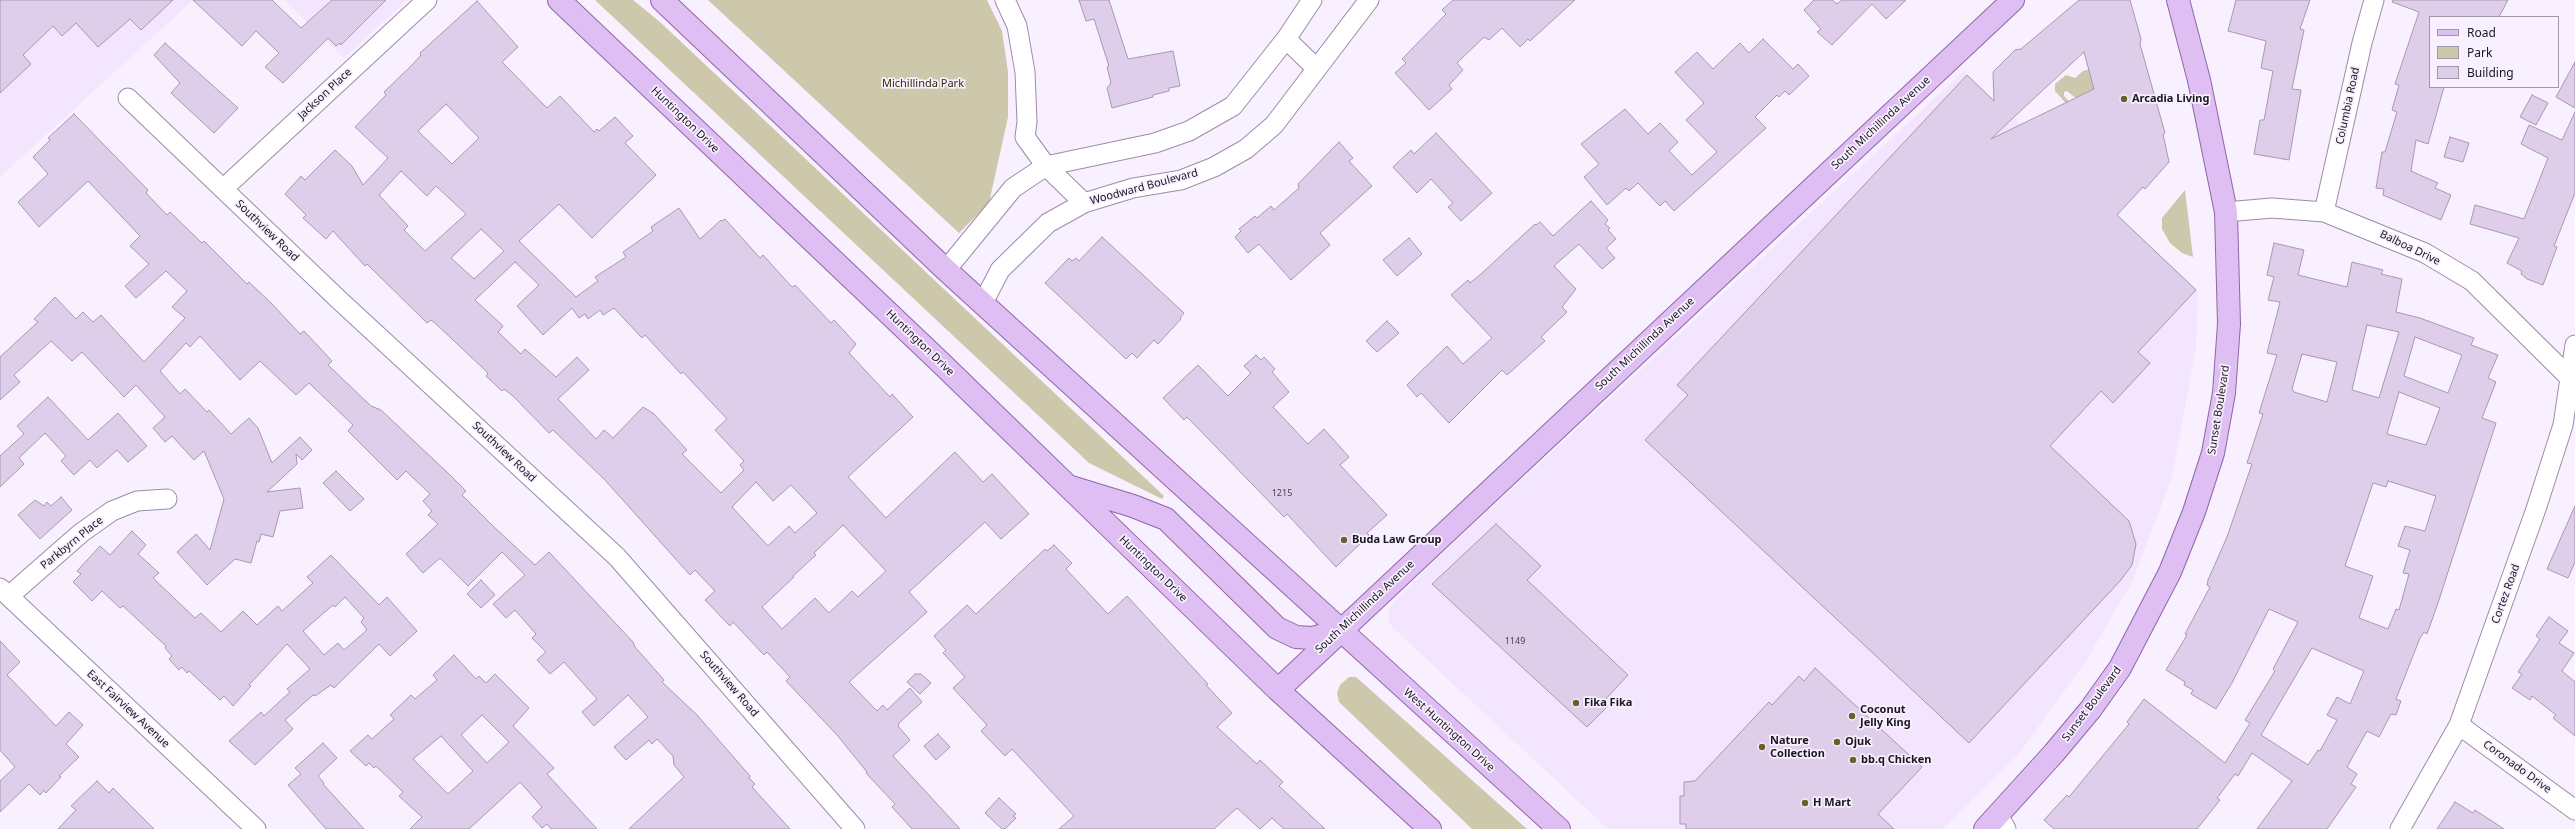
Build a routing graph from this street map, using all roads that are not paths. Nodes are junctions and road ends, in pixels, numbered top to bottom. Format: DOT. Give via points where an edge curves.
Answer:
graph roads {
  1 [pos="427,0"];
  2 [pos="559,0"];
  3 [pos="662,0"];
  4 [pos="1005,0"];
  5 [pos="1312,0"];
  6 [pos="1369,0"];
  7 [pos="2012,0"];
  8 [pos="2178,0"];
  9 [pos="2374,0"];
  10 [pos="1286,39"];
  11 [pos="1316,68"];
  12 [pos="128,98"];
  13 [pos="1046,166"];
  14 [pos="223,189"];
  15 [pos="1084,203"];
  16 [pos="2226,212"];
  17 [pos="2324,212"];
  18 [pos="946,270"];
  19 [pos="983,303"];
  20 [pos="2575,345"];
  21 [pos="2573,380"];
  22 [pos="1068,486"];
  23 [pos="167,499"];
  24 [pos="4,592"];
  25 [pos="1339,631"];
  26 [pos="1278,690"];
  27 [pos="2459,725"];
  28 [pos="2575,810"];
  29 [pos="1997,824"];
  30 [pos="256,829"];
  31 [pos="855,829"];
  32 [pos="1430,829"];
  33 [pos="1559,829"];
  34 [pos="2400,829"];
  1 -- 14 [label="street, Jackson Place"];
  2 -- 22 [label="main road, Huntington Drive"];
  3 -- 18 [label="main road"];
  4 -- 13 [label="street" via="1016,26 1025,72 1025,137"];
  5 -- 10 [label="street"];
  6 -- 11 [label="street, Woodward Boulevard"];
  7 -- 25 [label="main road, South Michillinda Avenue"];
  8 -- 16 [label="main road, Sunset Boulevard" via="2199,80"];
  9 -- 17 [label="street, Columbia Road"];
  10 -- 11 [label="street"];
  10 -- 13 [label="street" via="1233,106 1188,131 1155,143"];
  11 -- 15 [label="street, Woodward Boulevard" via="1274,125 1246,149 1214,167 1181,180 1133,188"];
  12 -- 14 [label="street, Southview Road"];
  13 -- 15 [label="street"];
  13 -- 18 [label="street" via="1013,188"];
  14 -- 31 [label="street, Southview Road" via="617,557"];
  15 -- 19 [label="street, Woodward Boulevard" via="1048,223 1019,249 1000,270"];
  16 -- 17 [label="street, Balboa Drive" via="2272,208"];
  16 -- 29 [label="main road, Sunset Boulevard" via="2230,324 2224,393 2213,453 2194,512 2170,572 2120,668 2090,710"];
  17 -- 21 [label="street, Balboa Drive" via="2425,253 2472,281"];
  18 -- 19 [label="main road"];
  19 -- 25 [label="main road"];
  20 -- 21 [label="street, Cortez Road"];
  21 -- 27 [label="street, Cortez Road" via="2563,425 2536,509"];
  22 -- 25 [label="main road" via="1166,519 1277,628 1296,637 1312,638"];
  22 -- 26 [label="main road, Huntington Drive"];
  23 -- 24 [label="street, Parkbyrn Place" via="136,501 112,511"];
  24 -- 30 [label="street, East Fairview Avenue"];
  25 -- 26 [label="main road, South Michillinda Avenue"];
  25 -- 33 [label="main road, West Huntington Drive"];
  26 -- 32 [label="main road"];
  27 -- 28 [label="street, Coronado Drive"];
  27 -- 34 [label="street, Cortez Road"];
}
